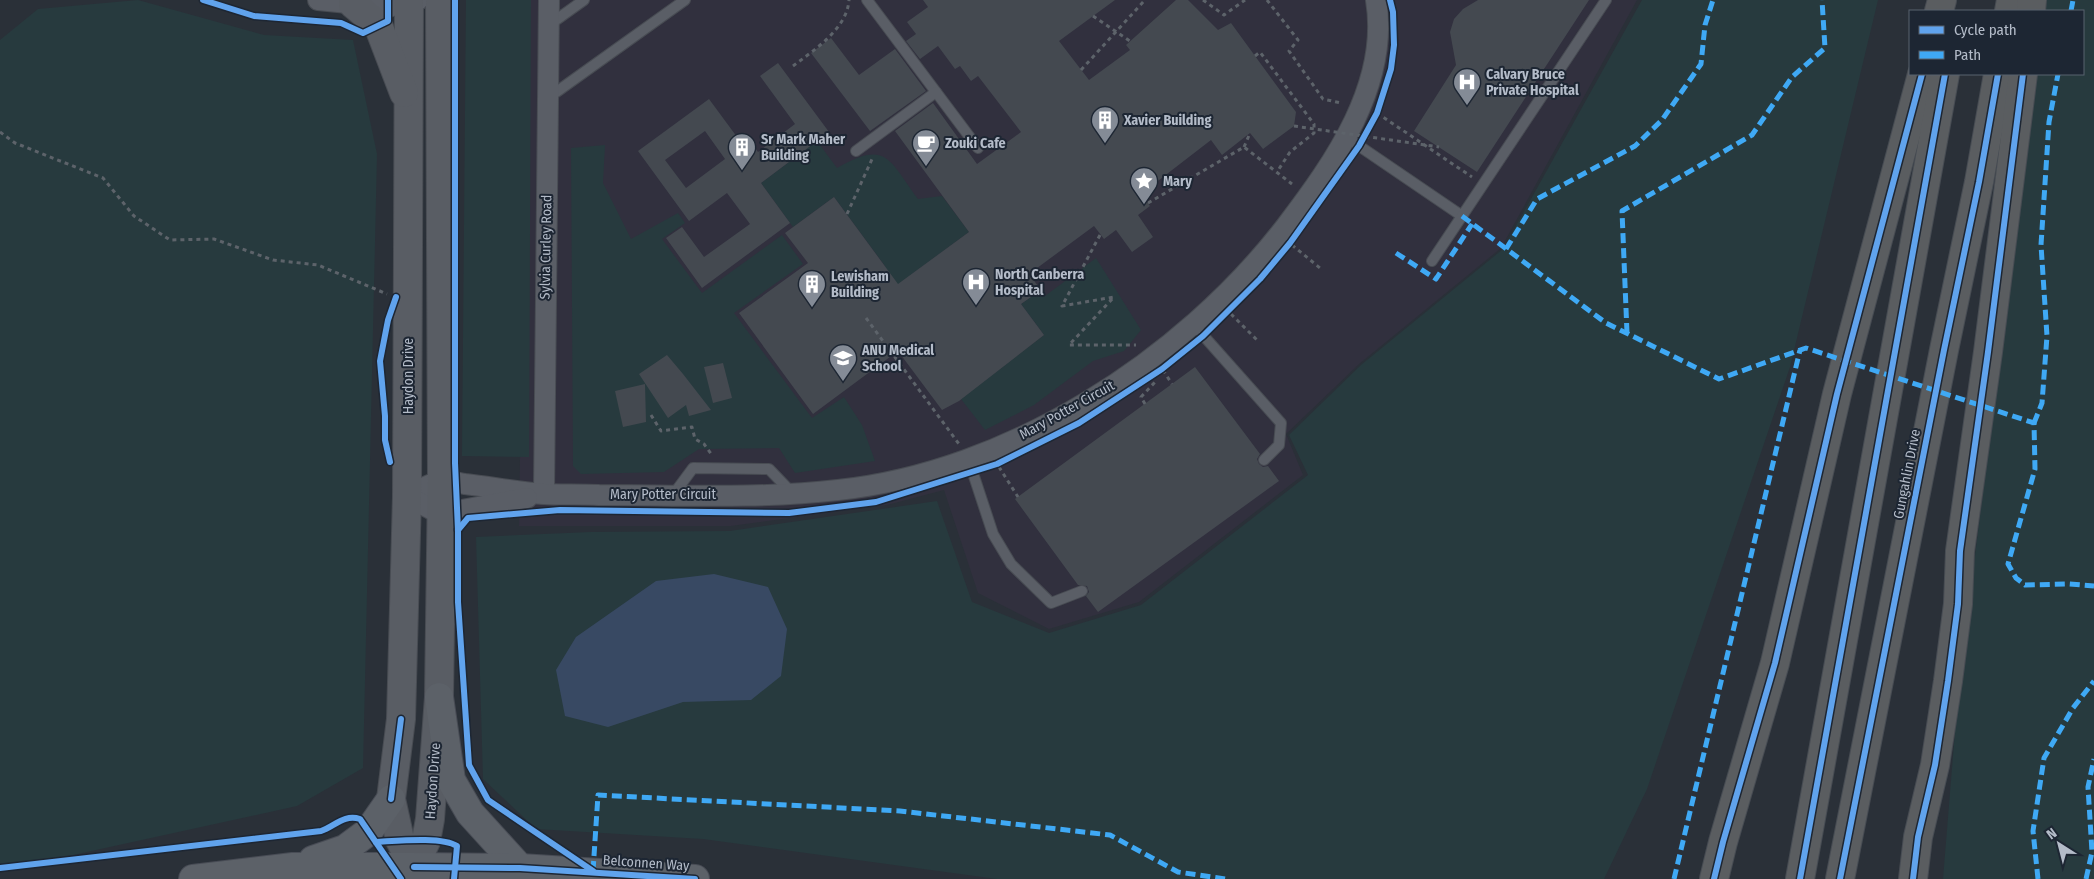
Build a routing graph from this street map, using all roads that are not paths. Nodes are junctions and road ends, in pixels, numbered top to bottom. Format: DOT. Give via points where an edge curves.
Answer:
graph roads {
  1 [pos="318,0"];
  2 [pos="440,0"];
  3 [pos="549,0"];
  4 [pos="584,0"];
  5 [pos="685,0"];
  6 [pos="867,0"];
  7 [pos="1376,0"];
  8 [pos="1606,0"];
  9 [pos="412,1"];
  10 [pos="353,4"];
  11 [pos="548,25"];
  12 [pos="1922,75"];
  13 [pos="1945,75"];
  14 [pos="1998,75"];
  15 [pos="2023,75"];
  16 [pos="936,92"];
  17 [pos="548,99"];
  18 [pos="409,106"];
  19 [pos="1341,135"];
  20 [pos="978,148"];
  21 [pos="856,151"];
  22 [pos="1462,216"];
  23 [pos="1432,261"];
  24 [pos="1198,331"];
  25 [pos="1264,460"];
  26 [pos="970,465"];
  27 [pos="442,480"];
  28 [pos="544,494"];
  29 [pos="793,494"];
  30 [pos="673,495"];
  31 [pos="407,496"];
  32 [pos="440,514"];
  33 [pos="1082,591"];
  34 [pos="439,697"];
  35 [pos="391,799"];
  36 [pos="293,867"];
  37 [pos="520,868"];
  38 [pos="416,875"];
  39 [pos="193,879"];
  40 [pos="695,879"];
  41 [pos="1714,879"];
  42 [pos="1800,879"];
  43 [pos="1840,879"];
  44 [pos="1913,879"];
  1 -- 10 [label="street"];
  2 -- 27 [label="main road, Haydon Drive"];
  3 -- 11 [label="street, Sylvia Curley Road"];
  4 -- 11 [label="lane"];
  5 -- 17 [label="lane"];
  6 -- 16 [label="lane"];
  7 -- 19 [label="street, Mary Potter Circuit" via="1379,40 1376,60 1370,83"];
  8 -- 22 [label="lane"];
  9 -- 10 [label="street" via="388,7"];
  9 -- 18 [label="main road, Haydon Drive"];
  10 -- 18 [label="main road" via="378,26"];
  11 -- 17 [label="street, Sylvia Curley Road"];
  12 -- 41 [label="highway" via="1838,394 1775,663"];
  13 -- 42 [label="highway"];
  14 -- 43 [label="highway, Gungahlin Drive"];
  15 -- 44 [label="highway" via="1960,551 1958,604 1948,681"];
  16 -- 20 [label="lane"];
  16 -- 21 [label="lane"];
  17 -- 28 [label="street, Sylvia Curley Road"];
  18 -- 31 [label="main road, Haydon Drive"];
  19 -- 22 [label="lane"];
  19 -- 24 [label="street, Mary Potter Circuit" via="1306,199"];
  22 -- 23 [label="lane"];
  24 -- 25 [label="lane" via="1281,423 1279,446"];
  24 -- 26 [label="street, Mary Potter Circuit" via="1070,411"];
  26 -- 29 [label="street, Mary Potter Circuit" via="840,490"];
  26 -- 33 [label="lane" via="993,534 1011,564 1051,603"];
  27 -- 28 [label="street, Mary Potter Circuit"];
  27 -- 31 [label="street"];
  27 -- 32 [label="main road, Haydon Drive"];
  28 -- 30 [label="street, Mary Potter Circuit"];
  28 -- 32 [label="street, Mary Potter Circuit"];
  29 -- 30 [label="street, Mary Potter Circuit"];
  29 -- 30 [label="lane" via="769,469 693,468"];
  31 -- 32 [label="street"];
  31 -- 35 [label="main road, Haydon Drive" via="401,719"];
  32 -- 34 [label="main road, Haydon Drive"];
  34 -- 37 [label="main road" via="451,780 470,813"];
  34 -- 38 [label="main road, Haydon Drive" via="430,819"];
  35 -- 36 [label="main road" via="368,832 345,850"];
  35 -- 38 [label="main road, Haydon Drive" via="400,840"];
  36 -- 38 [label="main road, Belconnen Way"];
  36 -- 39 [label="main road, Belconnen Way"];
  37 -- 38 [label="main road, Belconnen Way"];
  37 -- 40 [label="main road, Belconnen Way"];
}
